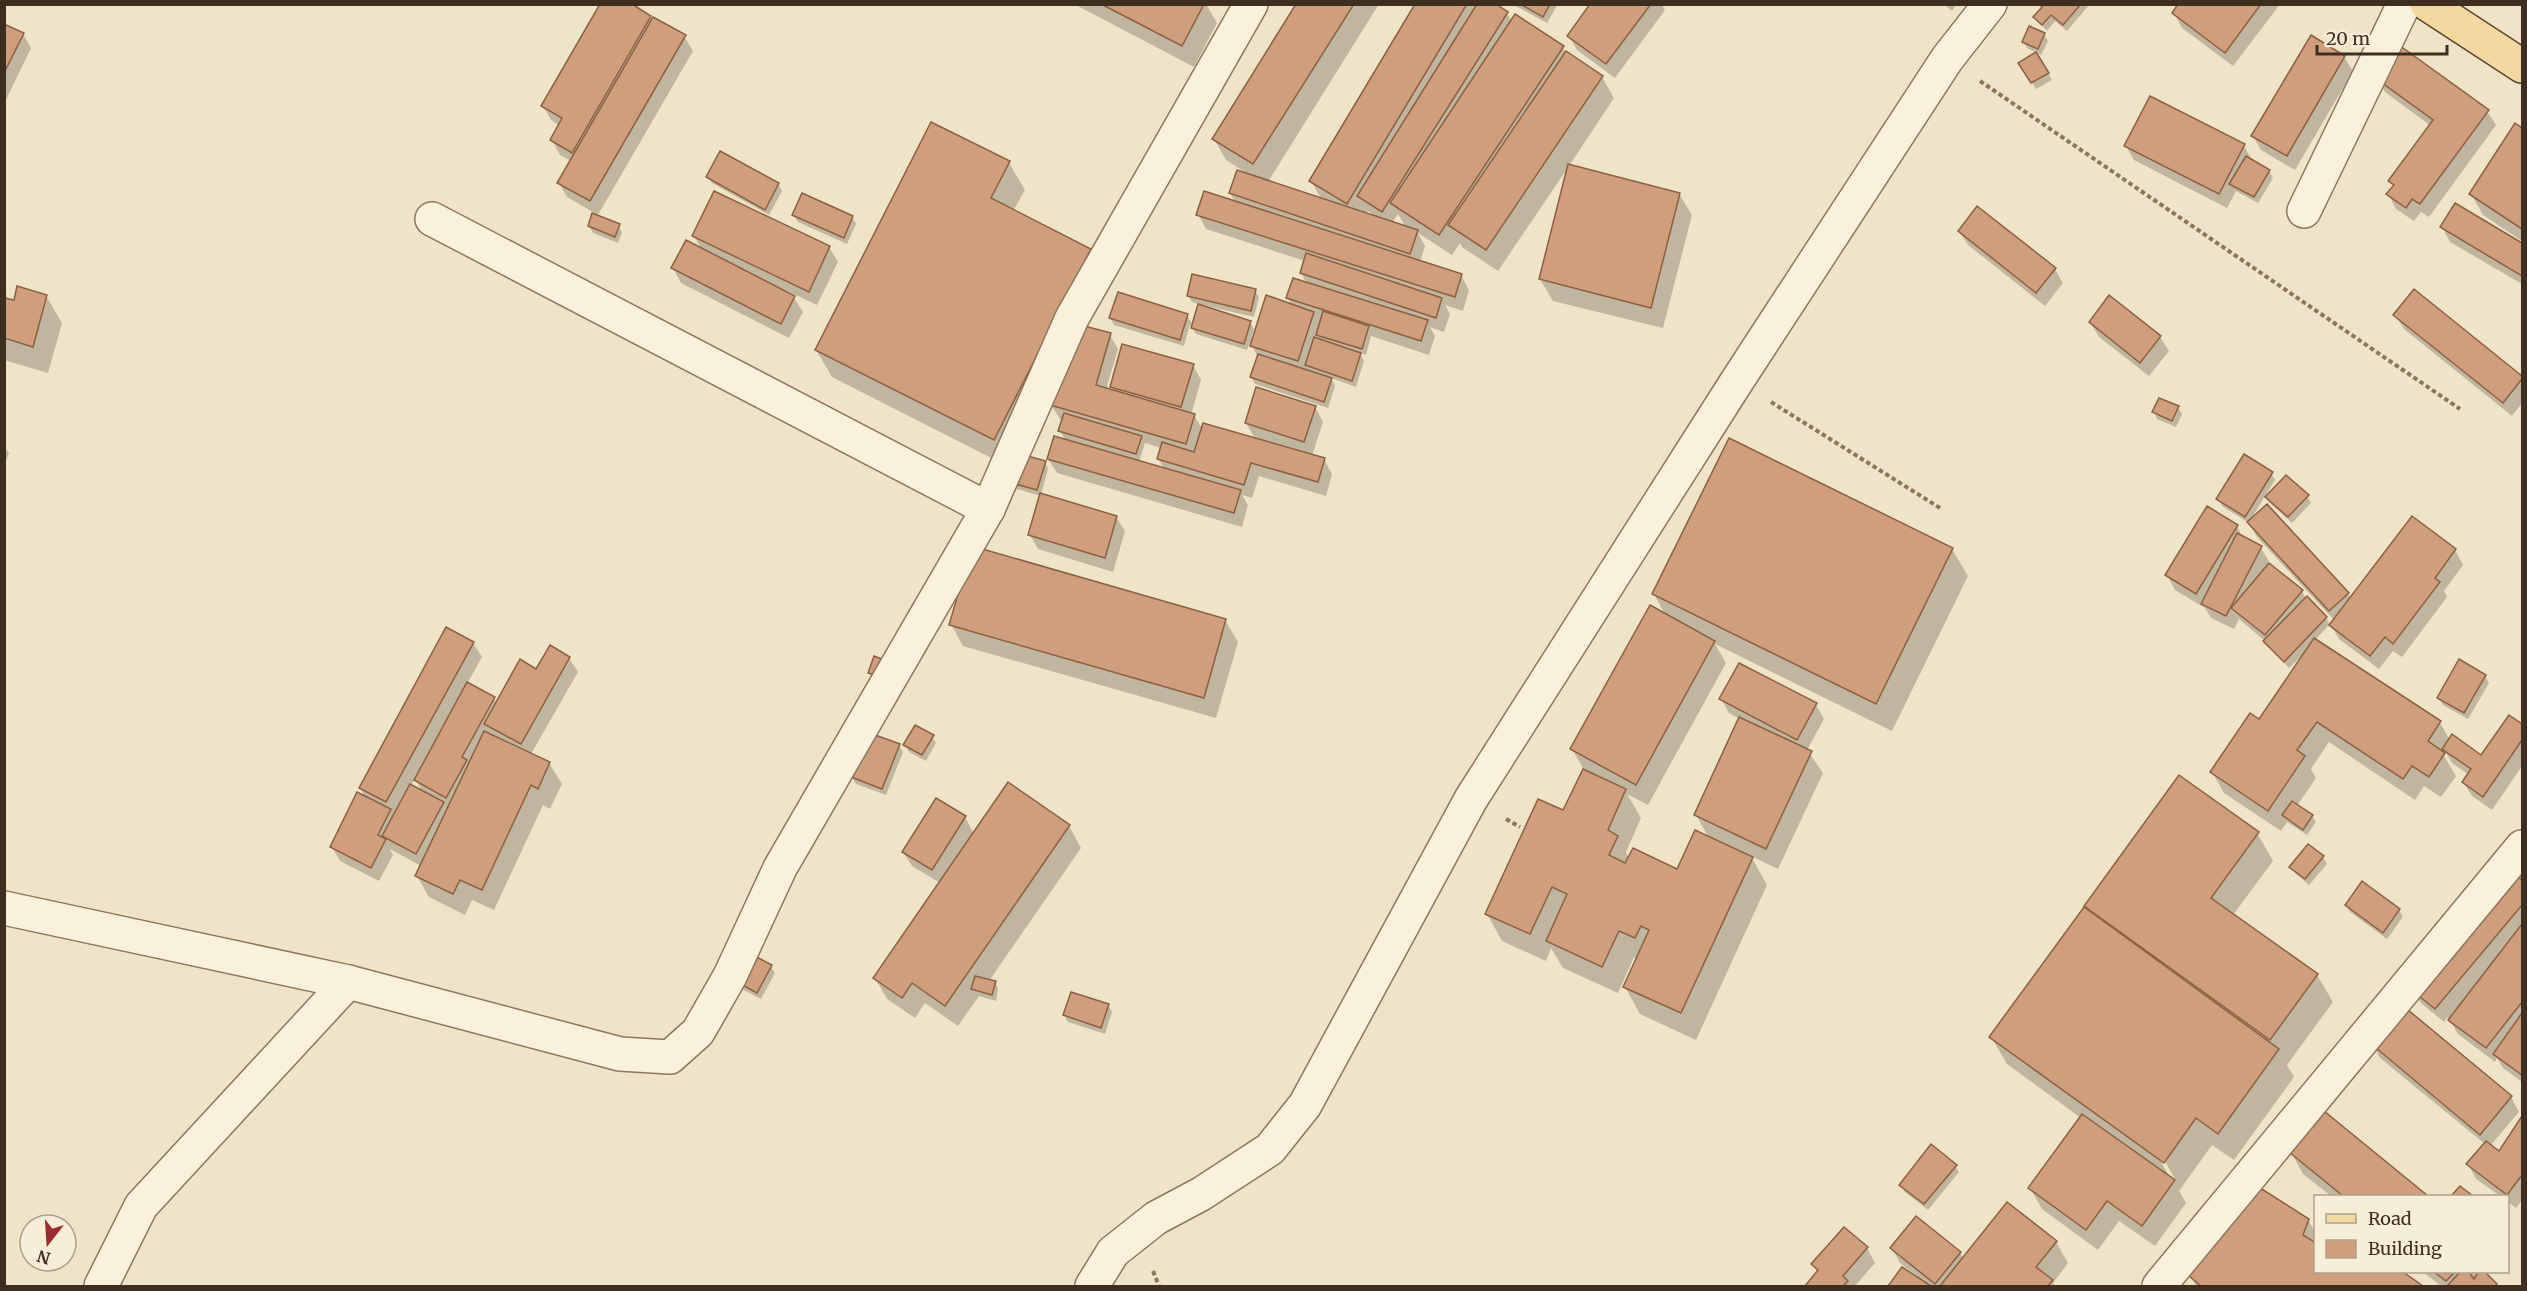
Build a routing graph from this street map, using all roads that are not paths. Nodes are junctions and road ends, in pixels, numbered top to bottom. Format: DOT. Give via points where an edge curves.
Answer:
graph roads {
  1 [pos="1251,4"];
  2 [pos="1990,4"];
  3 [pos="2404,4"];
  4 [pos="2427,4"];
  5 [pos="2523,66"];
  6 [pos="2304,211"];
  7 [pos="432,219"];
  8 [pos="988,509"];
  9 [pos="2523,847"];
  10 [pos="4,908"];
  11 [pos="348,982"];
  12 [pos="101,1287"];
  13 [pos="1092,1287"];
  14 [pos="2159,1287"];
  1 -- 8 [label="street" via="1072,318"];
  2 -- 13 [label="street" via="1947,58 1472,799 1305,1105 1270,1149 1156,1218 1113,1252"];
  3 -- 6 [label="street"];
  4 -- 5 [label="main road"];
  7 -- 8 [label="street"];
  8 -- 11 [label="street" via="780,868 730,976 698,1032 670,1057 620,1054"];
  9 -- 14 [label="street"];
  10 -- 11 [label="street"];
  11 -- 12 [label="street" via="141,1206"];
}
